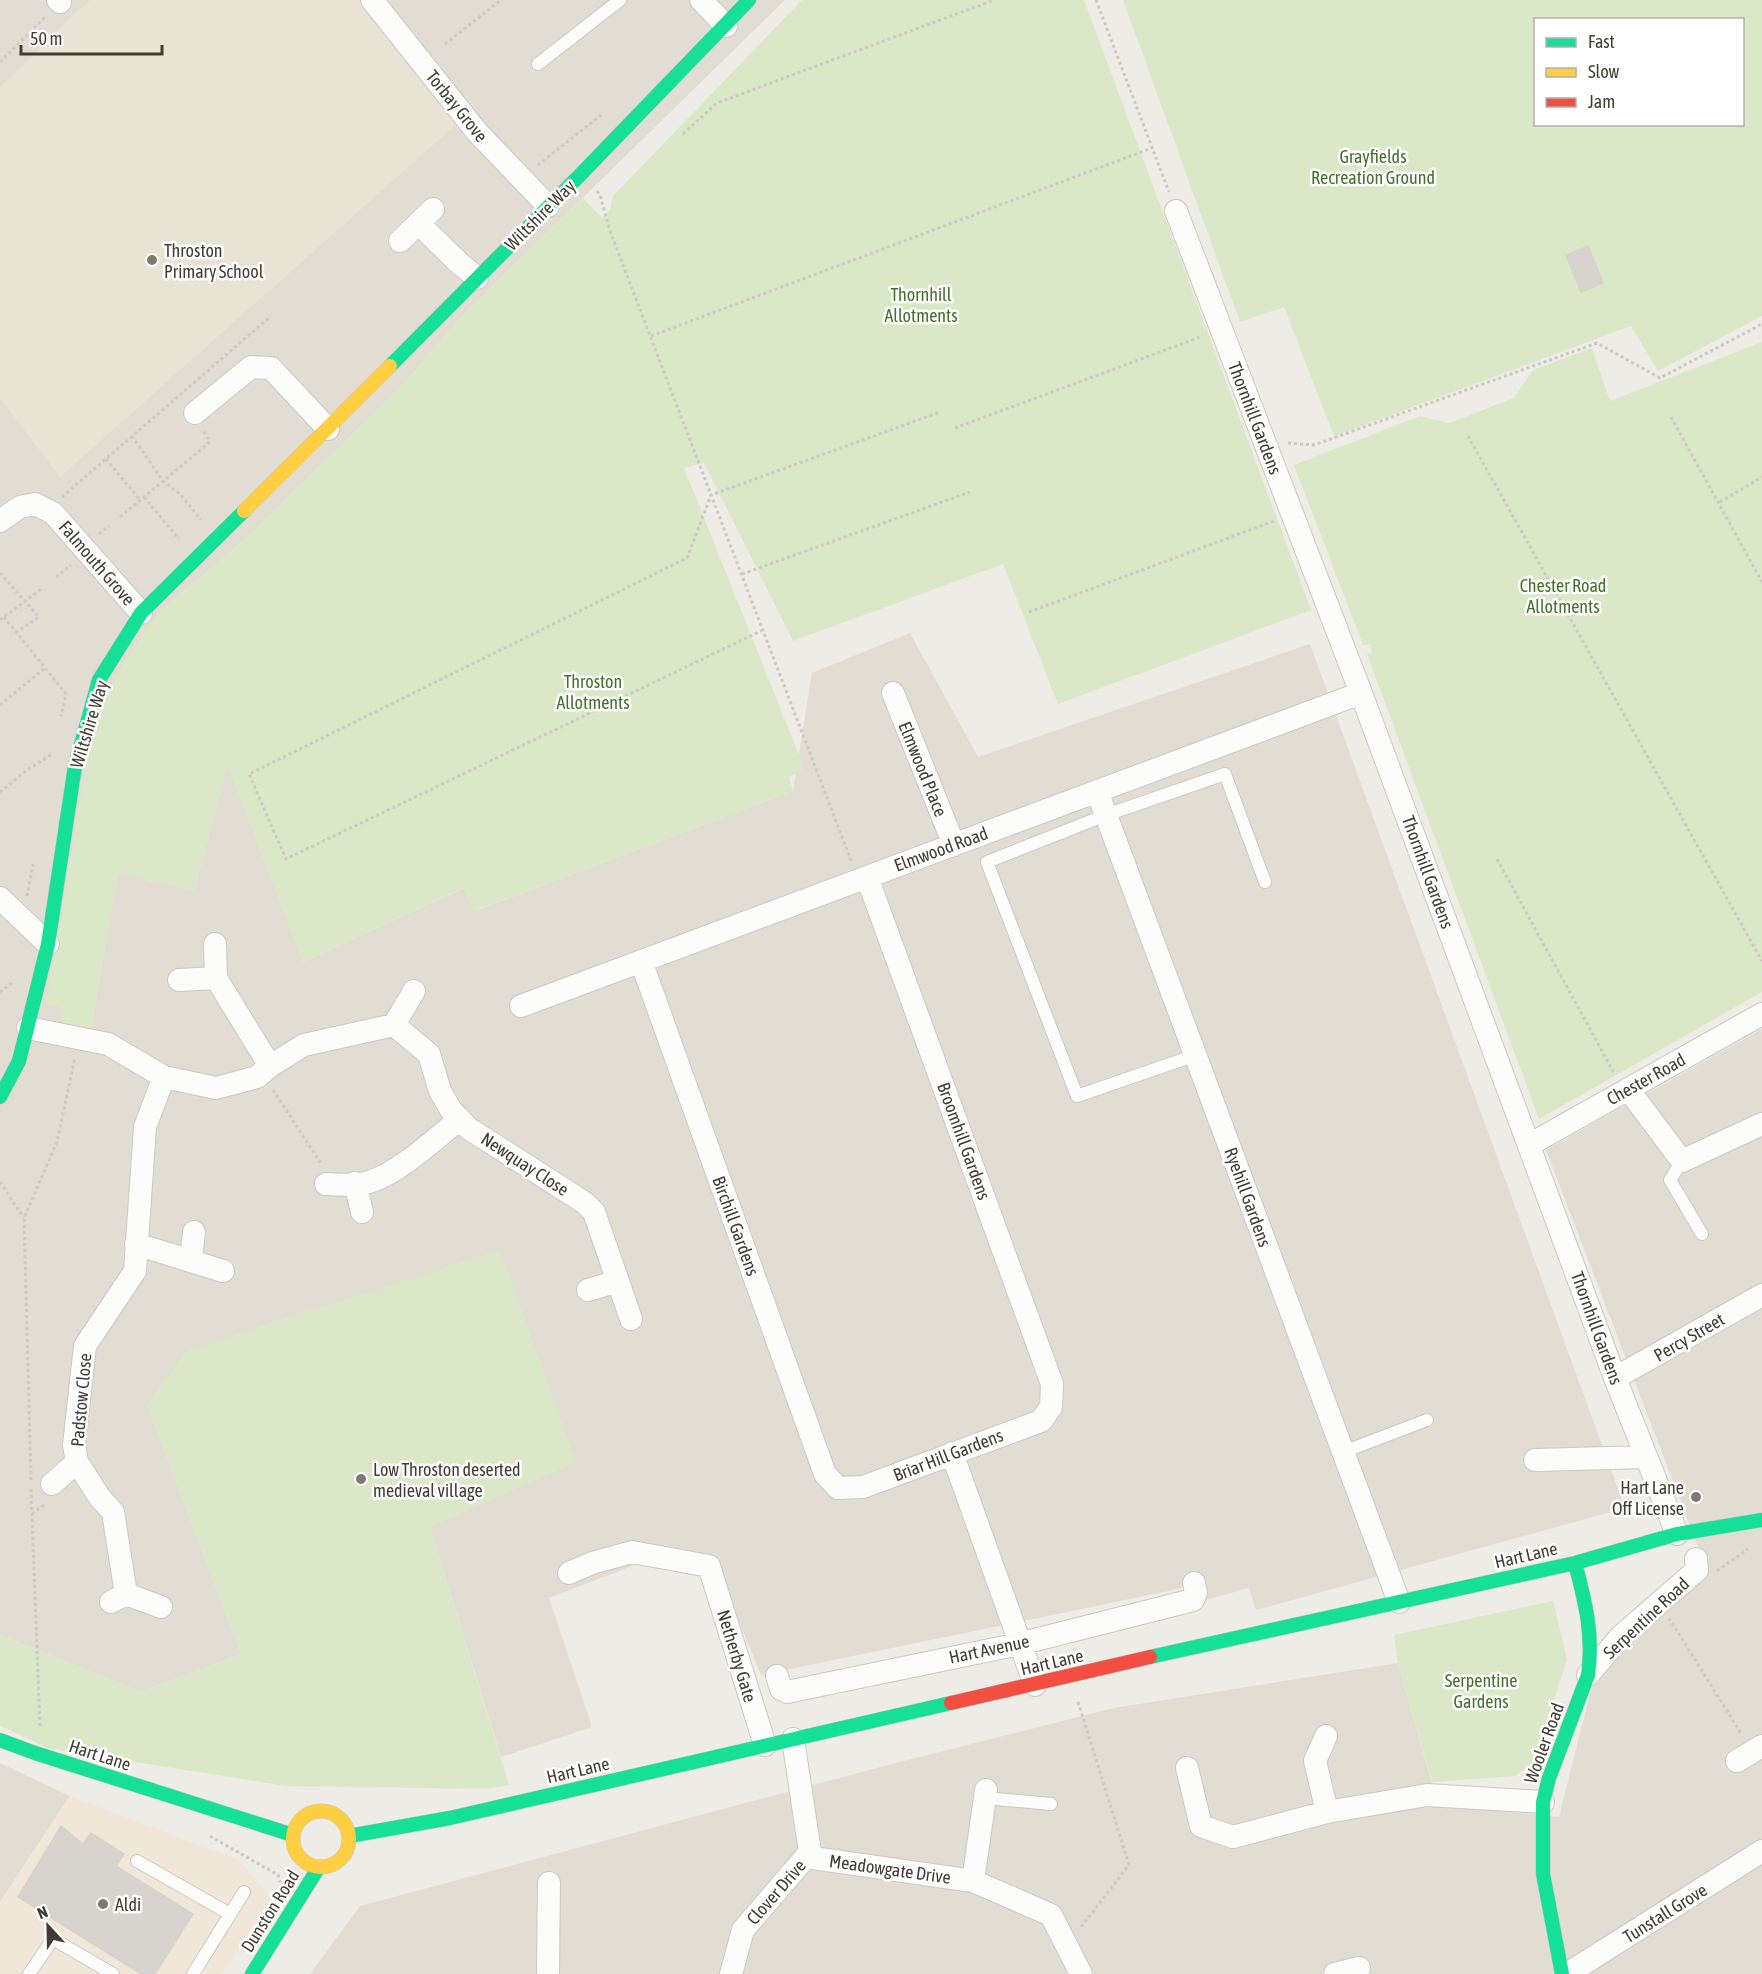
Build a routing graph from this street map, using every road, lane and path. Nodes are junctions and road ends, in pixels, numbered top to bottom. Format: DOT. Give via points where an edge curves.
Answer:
graph roads {
  1 [pos="372,0"];
  2 [pos="501,0"];
  3 [pos="620,0"];
  4 [pos="701,0"];
  5 [pos="749,0"];
  6 [pos="994,0"];
  7 [pos="1096,0"];
  8 [pos="59,1"];
  9 [pos="726,26"];
  10 [pos="445,44"];
  11 [pos="0,62"];
  12 [pos="538,64"];
  13 [pos="683,134"];
  14 [pos="1152,148"];
  15 [pos="581,174"];
  16 [pos="548,207"];
  17 [pos="1176,211"];
  18 [pos="400,242"];
  19 [pos="477,278"];
  20 [pos="271,316"];
  21 [pos="1762,324"];
  22 [pos="1221,329"];
  23 [pos="651,336"];
  24 [pos="940,412"];
  25 [pos="195,413"];
  26 [pos="1671,417"];
  27 [pos="955,428"];
  28 [pos="328,429"];
  29 [pos="132,436"];
  30 [pos="1468,436"];
  31 [pos="210,442"];
  32 [pos="1267,448"];
  33 [pos="106,459"];
  34 [pos="1762,477"];
  35 [pos="163,481"];
  36 [pos="970,492"];
  37 [pos="711,495"];
  38 [pos="142,499"];
  39 [pos="1720,502"];
  40 [pos="50,512"];
  41 [pos="1293,514"];
  42 [pos="120,517"];
  43 [pos="0,522"];
  44 [pos="217,538"];
  45 [pos="196,559"];
  46 [pos="77,560"];
  47 [pos="0,573"];
  48 [pos="742,574"];
  49 [pos="56,577"];
  50 [pos="1762,582"];
  51 [pos="41,589"];
  52 [pos="24,601"];
  53 [pos="1029,612"];
  54 [pos="141,613"];
  55 [pos="2,619"];
  56 [pos="763,630"];
  57 [pos="17,632"];
  58 [pos="45,668"];
  59 [pos="893,693"];
  60 [pos="1361,693"];
  61 [pos="66,694"];
  62 [pos="0,705"];
  63 [pos="77,758"];
  64 [pos="1097,791"];
  65 [pos="0,792"];
  66 [pos="1106,815"];
  67 [pos="954,844"];
  68 [pos="1497,859"];
  69 [pos="863,878"];
  70 [pos="1265,882"];
  71 [pos="0,898"];
  72 [pos="48,944"];
  73 [pos="215,944"];
  74 [pos="641,961"];
  75 [pos="1762,961"];
  76 [pos="216,978"];
  77 [pos="14,980"];
  78 [pos="179,980"];
  79 [pos="414,991"];
  80 [pos="0,992"];
  81 [pos="521,1006"];
  82 [pos="1762,1014"];
  83 [pos="394,1025"];
  84 [pos="28,1028"];
  85 [pos="79,1038"];
  86 [pos="1196,1055"];
  87 [pos="266,1069"];
  88 [pos="164,1077"];
  89 [pos="1623,1084"];
  90 [pos="0,1097"];
  91 [pos="460,1119"];
  92 [pos="1762,1124"];
  93 [pos="1529,1145"];
  94 [pos="1682,1161"];
  95 [pos="0,1182"];
  96 [pos="338,1184"];
  97 [pos="362,1212"];
  98 [pos="24,1218"];
  99 [pos="194,1232"];
  100 [pos="1702,1234"];
  101 [pos="136,1244"];
  102 [pos="190,1259"];
  103 [pos="223,1271"];
  104 [pos="618,1281"];
  105 [pos="588,1290"];
  106 [pos="1762,1295"];
  107 [pos="631,1319"];
  108 [pos="1615,1378"];
  109 [pos="1051,1407"];
  110 [pos="1427,1420"];
  111 [pos="1343,1452"];
  112 [pos="952,1453"];
  113 [pos="1646,1457"];
  114 [pos="1535,1460"];
  115 [pos="77,1462"];
  116 [pos="52,1484"];
  117 [pos="838,1488"];
  118 [pos="1762,1521"];
  119 [pos="1677,1534"];
  120 [pos="1696,1559"];
  121 [pos="1575,1563"];
  122 [pos="569,1573"];
  123 [pos="1194,1583"];
  124 [pos="1399,1602"];
  125 [pos="161,1607"];
  126 [pos="1664,1609"];
  127 [pos="1019,1644"];
  128 [pos="1588,1675"];
  129 [pos="777,1676"];
  130 [pos="1035,1685"];
  131 [pos="1078,1702"];
  132 [pos="40,1735"];
  133 [pos="1326,1736"];
  134 [pos="793,1739"];
  135 [pos="0,1740"];
  136 [pos="765,1745"];
  137 [pos="1753,1757"];
  138 [pos="1187,1768"];
  139 [pos="986,1794"];
  140 [pos="1543,1802"];
  141 [pos="1050,1804"];
  142 [pos="1327,1812"];
  143 [pos="208,1835"];
  144 [pos="293,1835"];
  145 [pos="349,1836"];
  146 [pos="1762,1851"];
  147 [pos="806,1857"];
  148 [pos="137,1861"];
  149 [pos="319,1867"];
  150 [pos="973,1881"];
  151 [pos="549,1883"];
  152 [pos="282,1891"];
  153 [pos="244,1892"];
  154 [pos="230,1914"];
  155 [pos="1079,1928"];
  156 [pos="1359,1968"];
  157 [pos="28,1974"];
  158 [pos="113,1974"];
  159 [pos="193,1974"];
  160 [pos="252,1974"];
  161 [pos="548,1974"];
  162 [pos="731,1974"];
  163 [pos="1081,1974"];
  164 [pos="1335,1974"];
  165 [pos="1562,1974"];
  166 [pos="1567,1974"];
  1 -- 16 [label="street, Torbay Grove" via="477,132"];
  2 -- 10 [label="path"];
  3 -- 12 [label="lane"];
  4 -- 9 [label="street"];
  5 -- 9 [label="street, Wiltshire Way"];
  6 -- 13 [label="path" via="717,103"];
  7 -- 14 [label="path"];
  8 -- 11 [label="path"];
  9 -- 15 [label="street, Wiltshire Way"];
  14 -- 17 [label="path"];
  14 -- 23 [label="path"];
  15 -- 16 [label="street, Wiltshire Way"];
  15 -- 23 [label="path" via="600,195"];
  16 -- 19 [label="street, Wiltshire Way"];
  17 -- 22 [label="street, Thornhill Gardens"];
  18 -- 19 [label="street" via="426,216 458,262"];
  19 -- 28 [label="street, Wiltshire Way"];
  20 -- 29 [label="path"];
  21 -- 32 [label="path" via="1660,378 1597,343 1314,445 1287,443"];
  22 -- 27 [label="path"];
  22 -- 32 [label="street, Thornhill Gardens"];
  23 -- 37 [label="path"];
  24 -- 37 [label="path"];
  25 -- 28 [label="street" via="251,367 271,368"];
  26 -- 39 [label="path"];
  28 -- 44 [label="street, Wiltshire Way"];
  29 -- 33 [label="path"];
  29 -- 35 [label="path"];
  30 -- 75 [label="path"];
  31 -- 35 [label="path"];
  32 -- 41 [label="street, Thornhill Gardens"];
  33 -- 38 [label="path"];
  33 -- 40 [label="path"];
  34 -- 39 [label="path"];
  35 -- 38 [label="path"];
  35 -- 44 [label="path" via="180,494"];
  36 -- 48 [label="path"];
  37 -- 48 [label="path"];
  37 -- 56 [label="path" via="687,558 249,774 286,859"];
  38 -- 42 [label="path"];
  38 -- 45 [label="path"];
  39 -- 50 [label="path"];
  40 -- 43 [label="street" via="34,504 20,507"];
  40 -- 54 [label="street, Falmouth Grove"];
  41 -- 53 [label="path"];
  41 -- 60 [label="street, Thornhill Gardens"];
  44 -- 45 [label="street, Wiltshire Way"];
  45 -- 54 [label="street, Wiltshire Way"];
  46 -- 49 [label="path"];
  47 -- 52 [label="path"];
  48 -- 56 [label="path"];
  51 -- 52 [label="path"];
  52 -- 55 [label="path"];
  52 -- 57 [label="path" via="39,617"];
  54 -- 63 [label="street, Wiltshire Way" via="99,680"];
  55 -- 57 [label="path"];
  56 -- 69 [label="path"];
  57 -- 58 [label="path"];
  58 -- 61 [label="path"];
  58 -- 62 [label="path"];
  59 -- 67 [label="street, Elmwood Place"];
  60 -- 64 [label="street, Elmwood Road"];
  60 -- 93 [label="street, Thornhill Gardens"];
  63 -- 65 [label="path" via="52,754"];
  63 -- 72 [label="street, Wiltshire Way"];
  64 -- 66 [label="street, Ryehill Gardens"];
  64 -- 67 [label="street, Elmwood Road"];
  66 -- 70 [label="lane" via="1225,774"];
  66 -- 86 [label="street, Ryehill Gardens"];
  66 -- 86 [label="lane" via="987,862 1077,1096"];
  67 -- 69 [label="street, Elmwood Road"];
  68 -- 89 [label="path"];
  69 -- 74 [label="street, Elmwood Road"];
  69 -- 109 [label="street, Broomhill Gardens" via="1052,1384"];
  71 -- 72 [label="street"];
  72 -- 84 [label="street, Wiltshire Way"];
  73 -- 76 [label="street"];
  74 -- 81 [label="street, Elmwood Road"];
  74 -- 117 [label="street, Birchill Gardens" via="825,1474"];
  76 -- 78 [label="street"];
  76 -- 87 [label="street"];
  77 -- 80 [label="path"];
  79 -- 83 [label="street"];
  82 -- 89 [label="street, Chester Road"];
  83 -- 87 [label="street" via="304,1045"];
  83 -- 91 [label="street, Newquay Close" via="429,1054 440,1090"];
  84 -- 85 [label="street"];
  84 -- 90 [label="street, Wiltshire Way" via="19,1061"];
  85 -- 88 [label="street" via="108,1044"];
  85 -- 98 [label="path" via="57,1142"];
  86 -- 111 [label="street, Ryehill Gardens"];
  87 -- 88 [label="street" via="257,1077 216,1088"];
  87 -- 96 [label="path"];
  88 -- 101 [label="street, Padstow Close" via="145,1127"];
  89 -- 93 [label="street, Chester Road"];
  89 -- 94 [label="street"];
  91 -- 96 [label="street" via="371,1182"];
  91 -- 104 [label="street, Newquay Close" via="594,1212"];
  92 -- 94 [label="street"];
  93 -- 108 [label="street, Thornhill Gardens"];
  94 -- 100 [label="lane" via="1670,1180"];
  95 -- 98 [label="path"];
  96 -- 97 [label="street"];
  98 -- 132 [label="path"];
  99 -- 102 [label="street"];
  101 -- 102 [label="street"];
  101 -- 115 [label="street, Padstow Close" via="135,1270 85,1346 74,1445"];
  102 -- 103 [label="street"];
  104 -- 105 [label="street"];
  104 -- 107 [label="street, Newquay Close"];
  106 -- 108 [label="street, Percy Street"];
  108 -- 113 [label="street, Thornhill Gardens"];
  109 -- 112 [label="street, Briar Hill Gardens" via="1041,1421"];
  110 -- 111 [label="lane"];
  111 -- 124 [label="street, Ryehill Gardens"];
  112 -- 117 [label="street, Briar Hill Gardens" via="864,1487"];
  112 -- 127 [label="street"];
  113 -- 114 [label="street"];
  113 -- 119 [label="street, Thornhill Gardens"];
  115 -- 116 [label="street"];
  115 -- 125 [label="street, Padstow Close" via="113,1512 118,1598"];
  118 -- 119 [label="street, Hart Lane"];
  119 -- 121 [label="street, Hart Lane"];
  120 -- 128 [label="street, Serpentine Road" via="1697,1570 1621,1636"];
  121 -- 124 [label="street, Hart Lane"];
  121 -- 128 [label="street, Wooler Road" via="1590,1619"];
  122 -- 136 [label="street, Netherby Gate" via="632,1552 709,1566"];
  123 -- 127 [label="street, Hart Avenue" via="1193,1600"];
  124 -- 130 [label="street, Hart Lane"];
  126 -- 137 [label="path"];
  127 -- 129 [label="street, Hart Avenue" via="787,1692 781,1689"];
  127 -- 130 [label="street"];
  128 -- 140 [label="street, Wooler Road"];
  130 -- 134 [label="street, Hart Lane"];
  131 -- 155 [label="path" via="1130,1865"];
  133 -- 142 [label="street" via="1315,1761"];
  134 -- 136 [label="street, Hart Lane"];
  134 -- 147 [label="street, Clover Drive" via="810,1852"];
  135 -- 144 [label="street, Hart Lane"];
  136 -- 145 [label="street, Hart Lane" via="450,1818"];
  138 -- 142 [label="street" via="1201,1826 1233,1837"];
  139 -- 141 [label="lane"];
  139 -- 150 [label="street, Meadowgate Drive"];
  140 -- 142 [label="street" via="1427,1795"];
  140 -- 165 [label="street, Wooler Road" via="1543,1874"];
  143 -- 152 [label="path" via="278,1875"];
  144 -- 145 [label="street" via="303,1817 323,1811 341,1819"];
  144 -- 149 [label="street" via="297,1854"];
  145 -- 149 [label="street" via="338,1861"];
  146 -- 166 [label="street, Tunstall Grove"];
  147 -- 150 [label="street, Meadowgate Drive"];
  147 -- 162 [label="street, Clover Drive" via="743,1930"];
  148 -- 154 [label="lane"];
  149 -- 160 [label="street, Dunston Road"];
  150 -- 163 [label="street, Meadowgate Drive" via="1051,1916"];
  151 -- 161 [label="street"];
  153 -- 154 [label="lane"];
  154 -- 159 [label="lane"];
  156 -- 164 [label="street"];
  157 -- 158 [label="lane" via="53,1939"];
}
